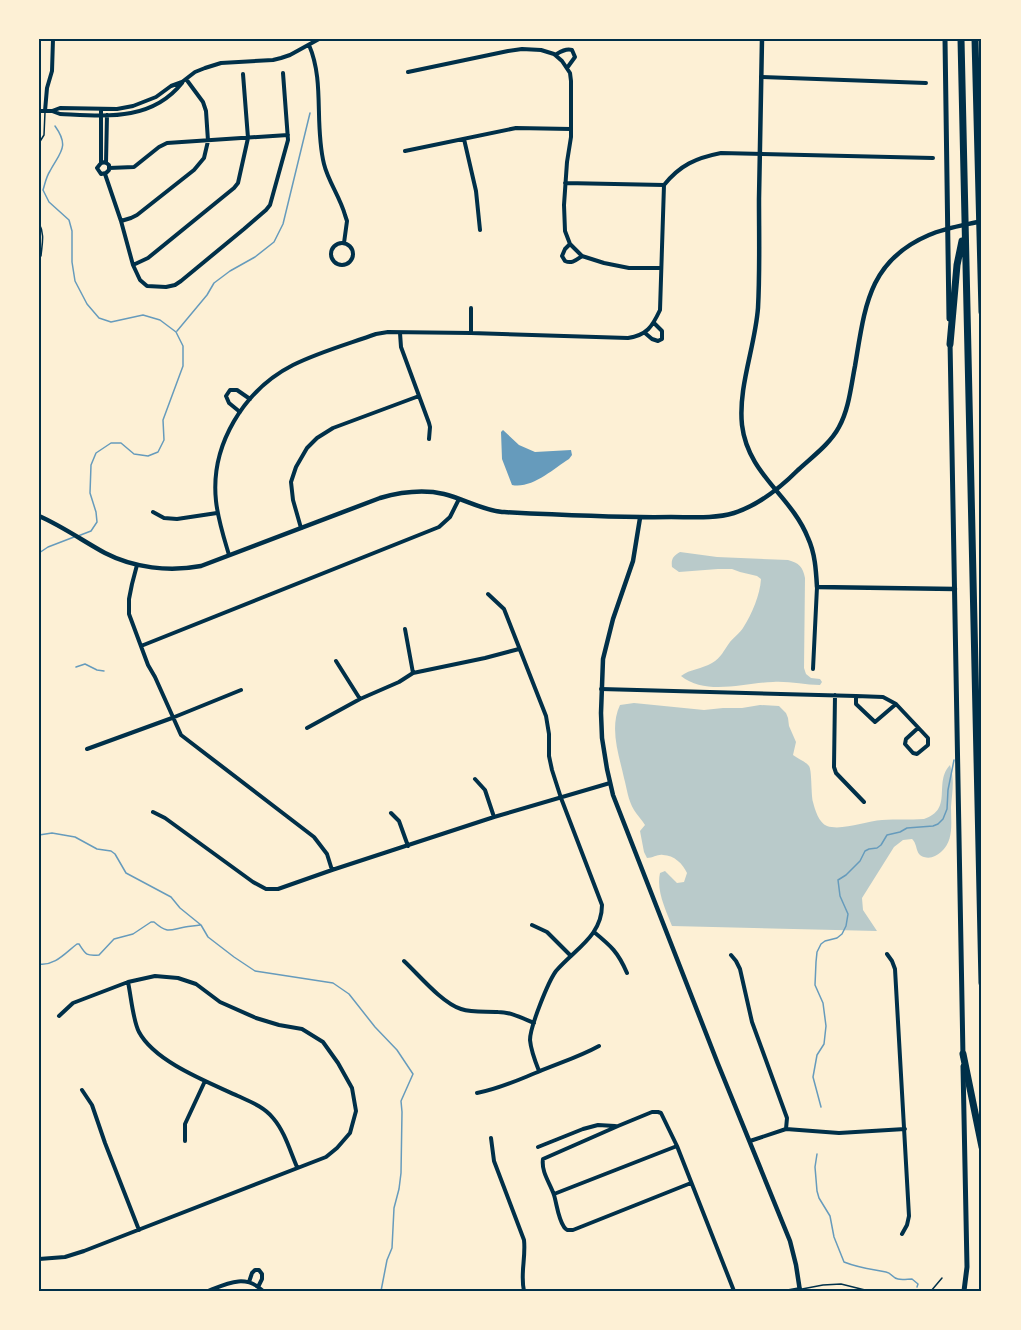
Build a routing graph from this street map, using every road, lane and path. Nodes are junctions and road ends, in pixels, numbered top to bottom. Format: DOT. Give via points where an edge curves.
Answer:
graph roads {
  1 [pos="54,39"];
  2 [pos="319,39"];
  3 [pos="762,39"];
  4 [pos="945,39"];
  5 [pos="961,39"];
  6 [pos="975,39"];
  7 [pos="309,45"];
  8 [pos="555,55"];
  9 [pos="567,68"];
  10 [pos="283,72"];
  11 [pos="408,72"];
  12 [pos="243,74"];
  13 [pos="761,77"];
  14 [pos="184,81"];
  15 [pos="926,83"];
  16 [pos="101,110"];
  17 [pos="107,110"];
  18 [pos="42,111"];
  19 [pos="52,111"];
  20 [pos="101,116"];
  21 [pos="107,116"];
  22 [pos="571,129"];
  23 [pos="288,135"];
  24 [pos="248,138"];
  25 [pos="464,139"];
  26 [pos="208,141"];
  27 [pos="39,143"];
  28 [pos="405,152"];
  29 [pos="760,153"];
  30 [pos="933,158"];
  31 [pos="103,163"];
  32 [pos="109,168"];
  33 [pos="105,174"];
  34 [pos="565,183"];
  35 [pos="664,185"];
  36 [pos="980,212"];
  37 [pos="121,221"];
  38 [pos="982,221"];
  39 [pos="39,223"];
  40 [pos="965,229"];
  41 [pos="480,230"];
  42 [pos="345,243"];
  43 [pos="570,244"];
  44 [pos="41,256"];
  45 [pos="582,256"];
  46 [pos="133,265"];
  47 [pos="661,268"];
  48 [pos="471,308"];
  49 [pos="982,312"];
  50 [pos="654,323"];
  51 [pos="400,333"];
  52 [pos="471,333"];
  53 [pos="645,333"];
  54 [pos="950,344"];
  55 [pos="419,396"];
  56 [pos="250,399"];
  57 [pos="240,412"];
  58 [pos="429,439"];
  59 [pos="776,490"];
  60 [pos="459,499"];
  61 [pos="153,512"];
  62 [pos="217,513"];
  63 [pos="39,516"];
  64 [pos="640,518"];
  65 [pos="301,528"];
  66 [pos="229,555"];
  67 [pos="137,565"];
  68 [pos="817,587"];
  69 [pos="954,589"];
  70 [pos="488,594"];
  71 [pos="405,629"];
  72 [pos="141,646"];
  73 [pos="519,649"];
  74 [pos="336,662"];
  75 [pos="813,669"];
  76 [pos="413,673"];
  77 [pos="601,689"];
  78 [pos="241,690"];
  79 [pos="835,695"];
  80 [pos="856,696"];
  81 [pos="360,699"];
  82 [pos="896,704"];
  83 [pos="172,718"];
  84 [pos="307,728"];
  85 [pos="918,728"];
  86 [pos="87,749"];
  87 [pos="475,779"];
  88 [pos="610,783"];
  89 [pos="561,798"];
  90 [pos="864,802"];
  91 [pos="153,812"];
  92 [pos="391,813"];
  93 [pos="494,817"];
  94 [pos="408,846"];
  95 [pos="332,870"];
  96 [pos="532,925"];
  97 [pos="594,932"];
  98 [pos="887,954"];
  99 [pos="571,956"];
  100 [pos="730,956"];
  101 [pos="404,961"];
  102 [pos="627,972"];
  103 [pos="128,982"];
  104 [pos="982,983"];
  105 [pos="59,1016"];
  106 [pos="534,1023"];
  107 [pos="599,1046"];
  108 [pos="963,1054"];
  109 [pos="539,1071"];
  110 [pos="204,1080"];
  111 [pos="82,1090"];
  112 [pos="477,1093"];
  113 [pos="618,1126"];
  114 [pos="786,1129"];
  115 [pos="905,1129"];
  116 [pos="491,1138"];
  117 [pos="750,1141"];
  118 [pos="185,1142"];
  119 [pos="677,1146"];
  120 [pos="538,1147"];
  121 [pos="982,1147"];
  122 [pos="297,1167"];
  123 [pos="691,1183"];
  124 [pos="554,1194"];
  125 [pos="139,1230"];
  126 [pos="902,1234"];
  127 [pos="39,1259"];
  128 [pos="942,1278"];
  129 [pos="249,1282"];
  130 [pos="258,1287"];
  131 [pos="800,1290"];
  132 [pos="208,1291"];
  133 [pos="263,1291"];
  134 [pos="524,1291"];
  135 [pos="734,1291"];
  136 [pos="789,1291"];
  137 [pos="868,1291"];
  138 [pos="931,1291"];
  139 [pos="964,1291"];
  1 -- 18 [label="street" via="52,71"];
  2 -- 7 [label="street"];
  3 -- 13 [label="street"];
  4 -- 54 [label="main road"];
  5 -- 40 [label="highway"];
  6 -- 36 [label="highway"];
  7 -- 14 [label="street" via="273,60 214,64"];
  7 -- 42 [label="street" via="317,73 324,165 347,221"];
  8 -- 9 [label="street"];
  8 -- 9 [label="street" via="572,50 575,57"];
  8 -- 11 [label="street" via="522,49"];
  9 -- 22 [label="street" via="571,81"];
  10 -- 23 [label="street"];
  12 -- 24 [label="street"];
  13 -- 15 [label="street"];
  13 -- 29 [label="street"];
  14 -- 17 [label="street" via="142,104"];
  14 -- 21 [label="street" via="155,105"];
  14 -- 26 [label="street" via="205,106"];
  16 -- 17 [label="street"];
  16 -- 19 [label="street"];
  16 -- 20 [label="street"];
  17 -- 21 [label="street"];
  18 -- 19 [label="street"];
  18 -- 27 [label="lane" via="44,135"];
  19 -- 20 [label="street"];
  20 -- 21 [label="street"];
  20 -- 31 [label="street"];
  21 -- 31 [label="street"];
  22 -- 25 [label="street" via="516,128"];
  22 -- 34 [label="street"];
  23 -- 24 [label="street"];
  23 -- 46 [label="street" via="273,200 244,229 175,285 147,286"];
  24 -- 26 [label="street"];
  24 -- 46 [label="street" via="234,188 148,258"];
  25 -- 28 [label="street"];
  25 -- 41 [label="street" via="477,192"];
  26 -- 32 [label="street" via="167,143 134,167"];
  26 -- 37 [label="street" via="204,158 194,170 137,215"];
  29 -- 30 [label="street"];
  29 -- 35 [label="street" via="711,155 679,168"];
  29 -- 59 [label="street" via="758,310 741,409 750,455"];
  31 -- 32 [label="street"];
  31 -- 33 [label="street" via="98,171"];
  32 -- 33 [label="street"];
  33 -- 37 [label="street"];
  34 -- 35 [label="street"];
  34 -- 43 [label="street" via="565,231"];
  35 -- 47 [label="street"];
  36 -- 38 [label="highway"];
  36 -- 49 [label="highway"];
  37 -- 46 [label="street"];
  38 -- 59 [label="street" via="930,234 898,253 876,279 862,319 852,385 839,427"];
  39 -- 44 [label="lane" via="44,238"];
  40 -- 54 [label="highway" via="957,265"];
  40 -- 104 [label="highway"];
  42 -- 42 [label="street" via="331,252 332,260 340,266 353,256"];
  43 -- 45 [label="street"];
  43 -- 45 [label="street" via="562,256 565,261 569,263"];
  45 -- 47 [label="street" via="629,268"];
  47 -- 50 [label="street" via="660,310"];
  48 -- 52 [label="street"];
  50 -- 53 [label="street"];
  50 -- 53 [label="street" via="662,331 662,339 652,339"];
  51 -- 52 [label="street"];
  51 -- 55 [label="street" via="401,347"];
  51 -- 56 [label="street" via="375,334 294,364"];
  52 -- 53 [label="street" via="628,338"];
  54 -- 69 [label="main road"];
  55 -- 58 [label="street" via="430,427"];
  55 -- 65 [label="street" via="333,428 307,448 291,482"];
  56 -- 57 [label="street"];
  56 -- 57 [label="street" via="230,390 226,396 229,403"];
  57 -- 62 [label="street" via="222,446 215,488"];
  59 -- 64 [label="street" via="754,505 720,516"];
  59 -- 68 [label="street" via="808,538"];
  60 -- 64 [label="street" via="493,511"];
  60 -- 65 [label="street" via="426,491 404,492"];
  60 -- 72 [label="street" via="450,517 439,527"];
  61 -- 62 [label="street" via="177,519"];
  62 -- 66 [label="street"];
  63 -- 67 [label="street" via="109,555"];
  64 -- 77 [label="street" via="633,561 605,648"];
  65 -- 66 [label="street"];
  66 -- 67 [label="street" via="201,566"];
  67 -- 72 [label="street" via="128,607"];
  68 -- 69 [label="street"];
  68 -- 75 [label="street"];
  69 -- 108 [label="main road"];
  70 -- 73 [label="street" via="504,609"];
  71 -- 76 [label="street"];
  72 -- 83 [label="street"];
  73 -- 76 [label="street"];
  73 -- 89 [label="street" via="546,716 549,756"];
  74 -- 81 [label="street"];
  76 -- 81 [label="street"];
  77 -- 79 [label="street"];
  77 -- 88 [label="street" via="602,738"];
  78 -- 83 [label="street"];
  79 -- 80 [label="street"];
  79 -- 90 [label="street" via="834,767"];
  80 -- 82 [label="street" via="883,697"];
  80 -- 82 [label="street" via="856,704 875,722"];
  81 -- 84 [label="street"];
  82 -- 85 [label="street"];
  83 -- 86 [label="street"];
  83 -- 95 [label="street" via="181,735 314,837 327,854"];
  85 -- 85 [label="street" via="928,738 927,745 917,754 905,744"];
  87 -- 93 [label="street" via="485,790"];
  88 -- 89 [label="street"];
  88 -- 117 [label="street"];
  89 -- 93 [label="street"];
  89 -- 97 [label="street" via="602,905"];
  91 -- 95 [label="street" via="266,889 278,890"];
  92 -- 94 [label="street" via="399,820"];
  93 -- 94 [label="street"];
  94 -- 95 [label="street"];
  96 -- 99 [label="street" via="547,932"];
  97 -- 99 [label="street"];
  97 -- 102 [label="street" via="619,955"];
  98 -- 115 [label="street" via="895,969"];
  99 -- 106 [label="street" via="549,983"];
  100 -- 114 [label="street" via="740,969 752,1022 787,1118"];
  101 -- 106 [label="street" via="444,1000 460,1009 512,1014"];
  103 -- 105 [label="street" via="73,1002"];
  103 -- 110 [label="street" via="138,1030 147,1044"];
  103 -- 122 [label="street" via="155,976 178,978 196,984 220,1002 279,1025 302,1029 323,1042 352,1088 356,1111 350,1133 338,1148 326,1157"];
  106 -- 109 [label="street" via="530,1041"];
  107 -- 109 [label="street"];
  108 -- 121 [label="highway"];
  108 -- 139 [label="main road" via="968,1267"];
  109 -- 112 [label="street"];
  110 -- 118 [label="street" via="185,1124"];
  110 -- 122 [label="street" via="261,1106 273,1117"];
  111 -- 125 [label="street" via="92,1105"];
  113 -- 119 [label="street" via="661,1113"];
  113 -- 120 [label="street" via="598,1125"];
  113 -- 124 [label="street" via="543,1159"];
  114 -- 115 [label="street"];
  114 -- 117 [label="street"];
  115 -- 126 [label="street" via="909,1216"];
  116 -- 134 [label="street" via="494,1161 524,1240"];
  117 -- 131 [label="street" via="790,1241"];
  119 -- 123 [label="street"];
  119 -- 124 [label="street"];
  122 -- 125 [label="street"];
  123 -- 124 [label="street" via="573,1230 565,1228"];
  123 -- 135 [label="street"];
  125 -- 127 [label="street" via="65,1257"];
  128 -- 138 [label="lane"];
  129 -- 130 [label="street"];
  129 -- 130 [label="street" via="252,1273 259,1270 262,1280"];
  129 -- 132 [label="street"];
  130 -- 133 [label="street"];
  131 -- 136 [label="street"];
  131 -- 137 [label="lane" via="841,1284"];
}
